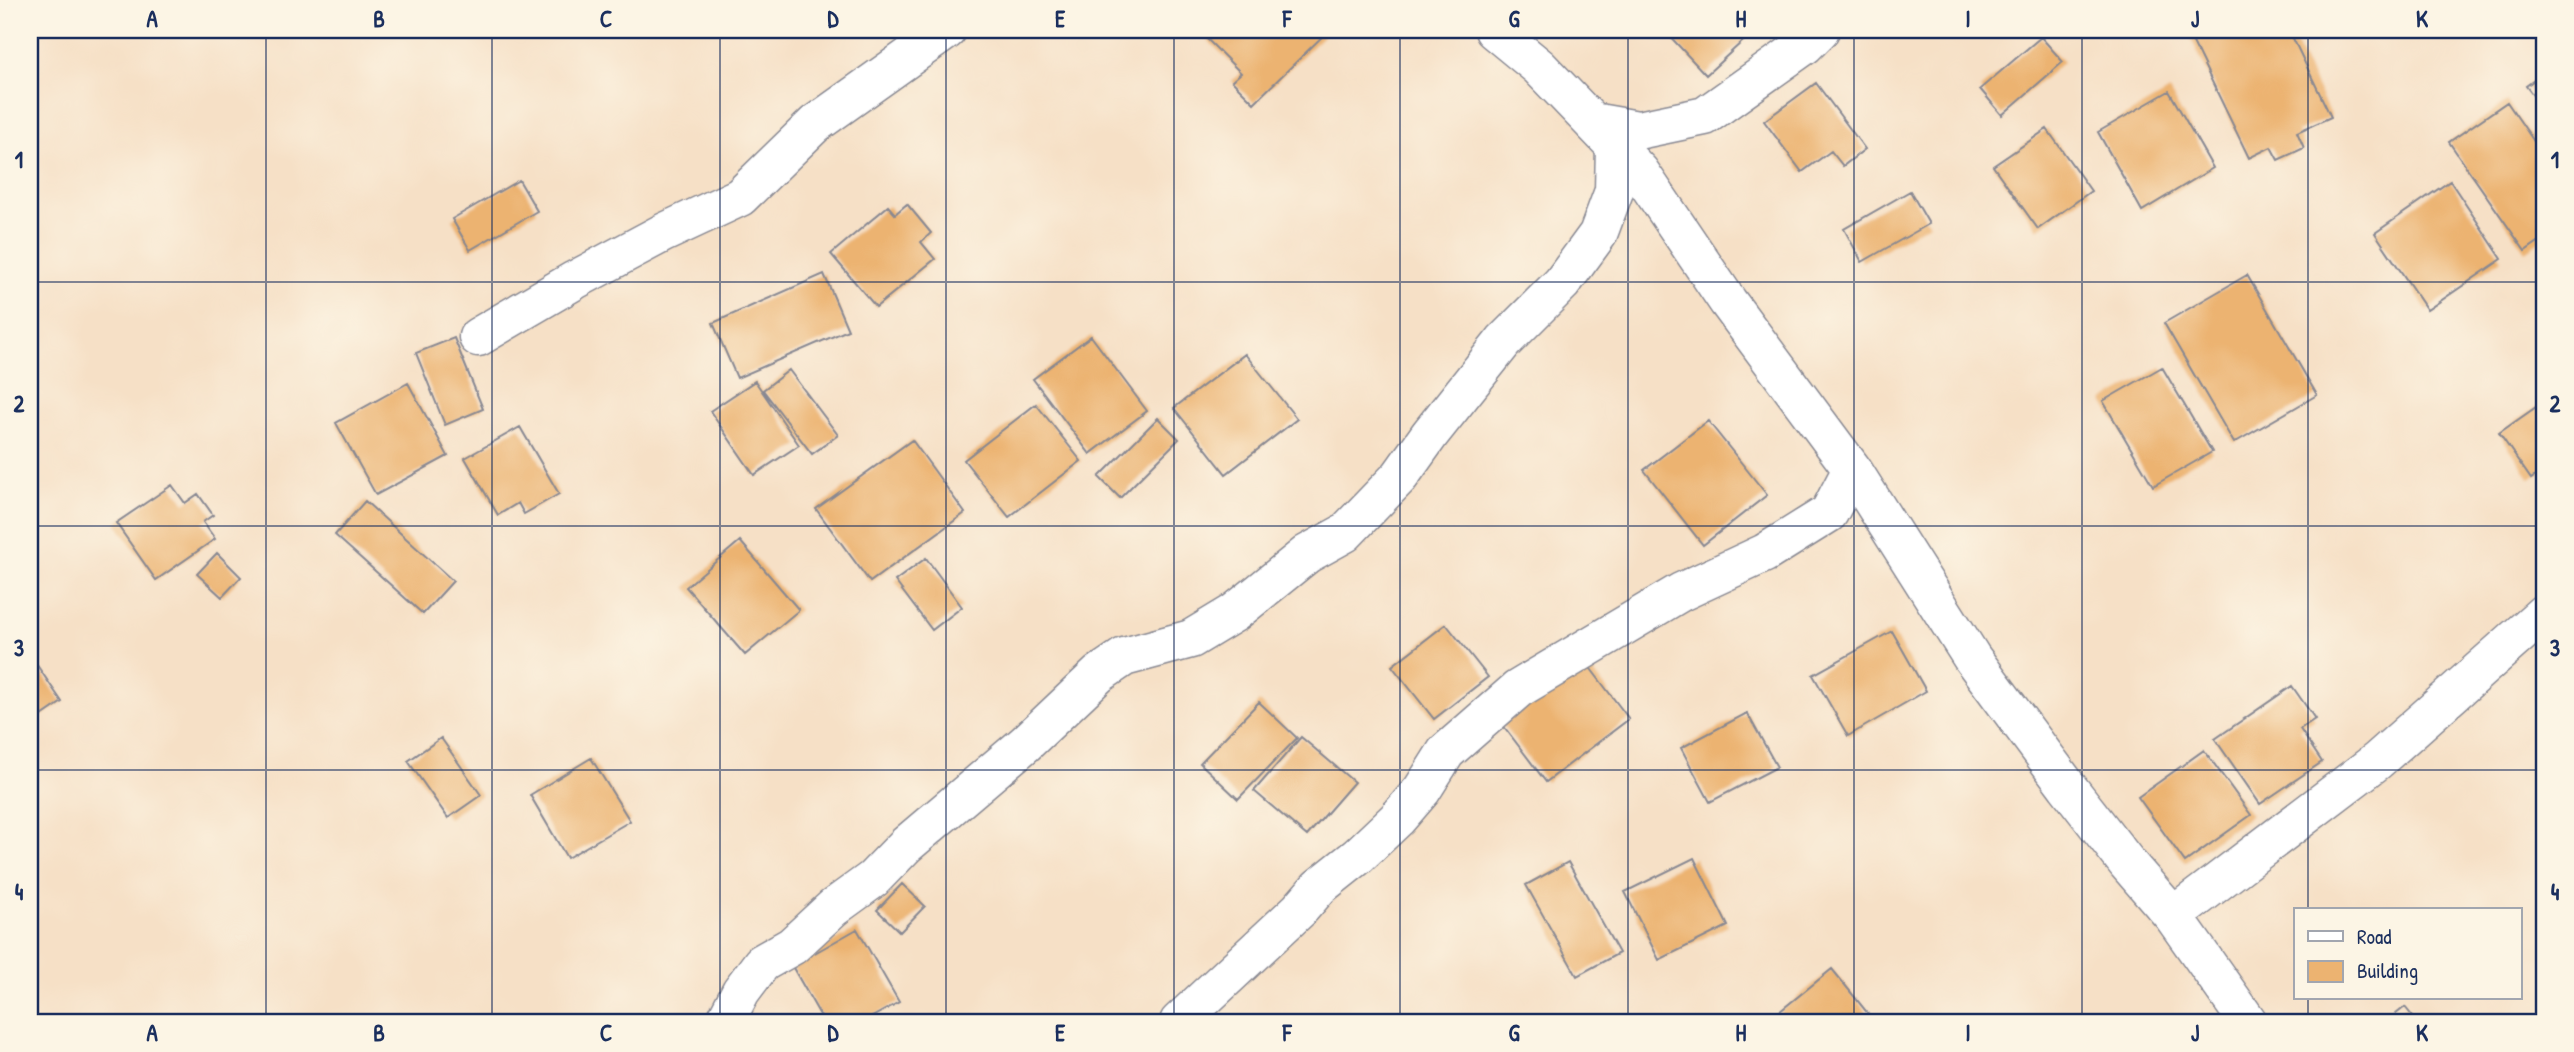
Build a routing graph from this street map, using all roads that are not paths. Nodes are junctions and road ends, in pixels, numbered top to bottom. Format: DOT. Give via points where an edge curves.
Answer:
graph roads {
  1 [pos="947,30"];
  2 [pos="1494,30"];
  3 [pos="1820,30"];
  4 [pos="1604,134"];
  5 [pos="478,337"];
  6 [pos="1852,470"];
  7 [pos="2544,613"];
  8 [pos="2173,916"];
  9 [pos="2218,1005"];
  10 [pos="725,1022"];
  11 [pos="1179,1022"];
  12 [pos="2248,1022"];
  1 -- 5 [label="street" via="815,124 740,197 652,239"];
  2 -- 4 [label="street" via="1539,67"];
  3 -- 4 [label="street" via="1705,116"];
  4 -- 6 [label="street" via="1640,172 1728,302"];
  4 -- 10 [label="street" via="1614,191 1598,234 1562,283 1473,379 1401,476 1345,533 1307,554 1234,612 1191,639 1124,657 1099,674 873,879 832,908 792,946 762,963"];
  6 -- 8 [label="street" via="1972,658"];
  6 -- 11 [label="street" via="1829,513 1765,552 1681,592 1518,689 1446,752 1397,819"];
  7 -- 8 [label="street" via="2377,761"];
  8 -- 9 [label="street"];
  9 -- 12 [label="street"];
}
